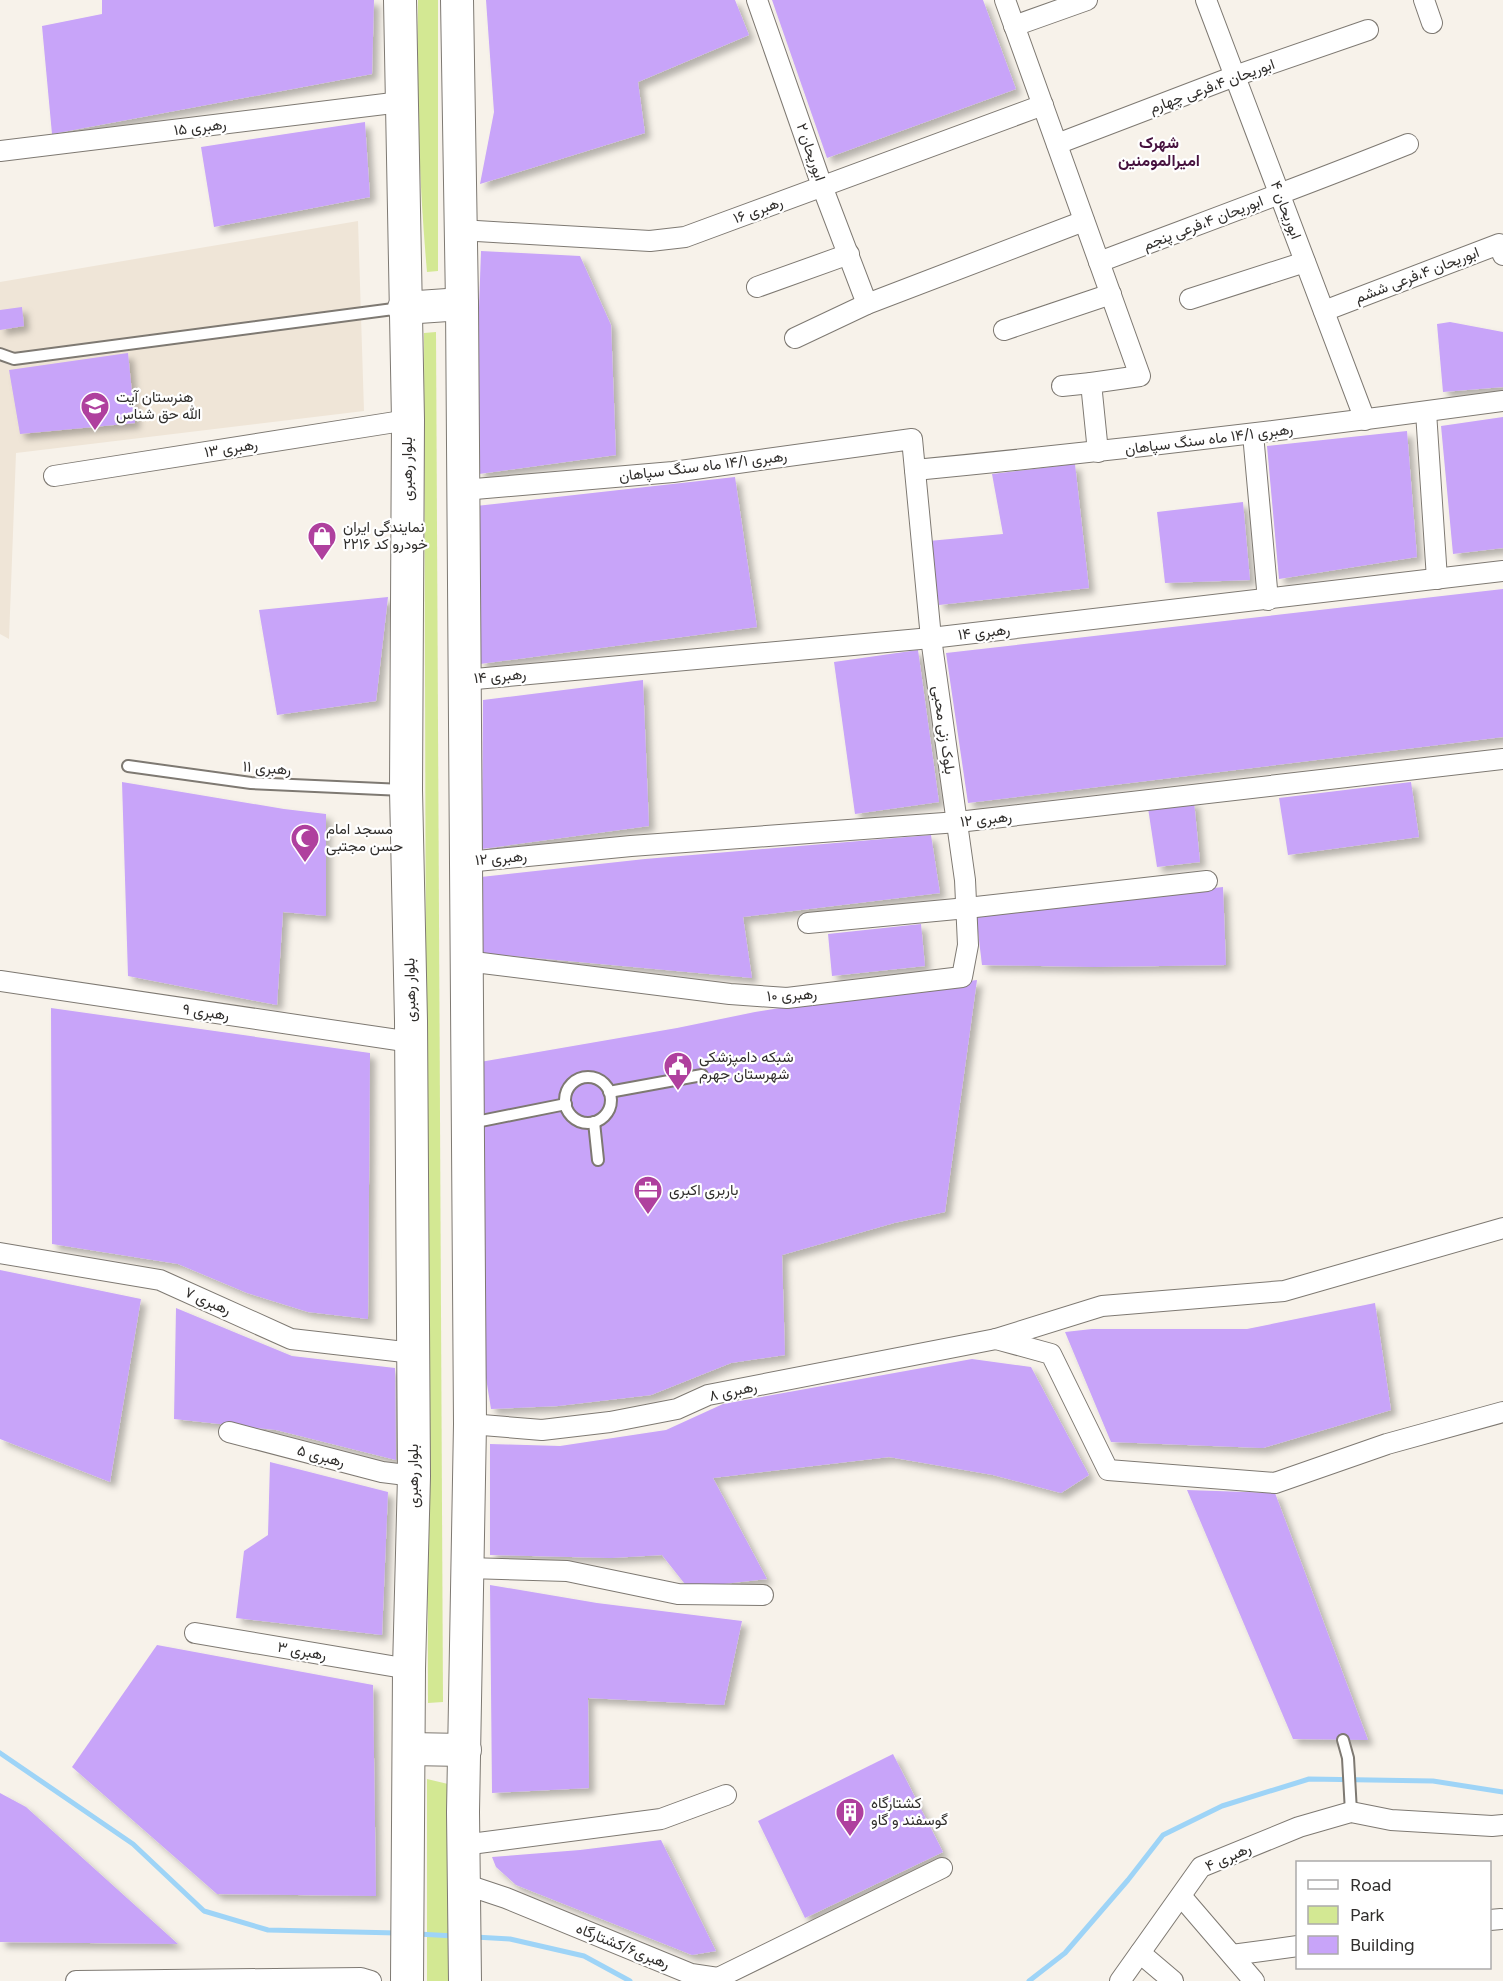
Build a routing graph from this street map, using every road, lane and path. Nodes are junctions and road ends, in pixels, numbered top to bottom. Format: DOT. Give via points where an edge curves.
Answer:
graph roads {
  1 [pos="400,0"];
  2 [pos="457,0"];
  3 [pos="757,0"];
  4 [pos="1005,0"];
  5 [pos="1087,0"];
  6 [pos="1206,0"];
  7 [pos="1424,0"];
  8 [pos="1432,23"];
  9 [pos="1014,27"];
  10 [pos="1368,30"];
  11 [pos="1235,76"];
  12 [pos="401,102"];
  13 [pos="1043,105"];
  14 [pos="1057,144"];
  15 [pos="1408,144"];
  16 [pos="0,151"];
  17 [pos="822,186"];
  18 [pos="1280,193"];
  19 [pos="1084,221"];
  20 [pos="460,230"];
  21 [pos="849,254"];
  22 [pos="1503,255"];
  23 [pos="1100,262"];
  24 [pos="1305,262"];
  25 [pos="757,287"];
  26 [pos="1111,294"];
  27 [pos="1190,299"];
  28 [pos="462,304"];
  29 [pos="867,304"];
  30 [pos="404,308"];
  31 [pos="1324,311"];
  32 [pos="1004,330"];
  33 [pos="795,338"];
  34 [pos="0,354"];
  35 [pos="1091,383"];
  36 [pos="1062,386"];
  37 [pos="1503,401"];
  38 [pos="1426,412"];
  39 [pos="408,420"];
  40 [pos="1365,420"];
  41 [pos="1253,434"];
  42 [pos="1098,452"];
  43 [pos="915,470"];
  44 [pos="54,476"];
  45 [pos="462,490"];
  46 [pos="1503,571"];
  47 [pos="1437,579"];
  48 [pos="1268,600"];
  49 [pos="931,638"];
  50 [pos="464,680"];
  51 [pos="1503,759"];
  52 [pos="128,766"];
  53 [pos="406,790"];
  54 [pos="958,822"];
  55 [pos="467,862"];
  56 [pos="1207,881"];
  57 [pos="967,908"];
  58 [pos="808,922"];
  59 [pos="466,961"];
  60 [pos="0,981"];
  61 [pos="411,1042"];
  62 [pos="702,1075"];
  63 [pos="609,1092"];
  64 [pos="566,1104"];
  65 [pos="594,1122"];
  66 [pos="468,1124"];
  67 [pos="598,1160"];
  68 [pos="1503,1228"];
  69 [pos="0,1253"];
  70 [pos="996,1340"];
  71 [pos="413,1353"];
  72 [pos="1503,1412"];
  73 [pos="470,1424"];
  74 [pos="229,1432"];
  75 [pos="414,1476"];
  76 [pos="468,1568"];
  77 [pos="764,1595"];
  78 [pos="195,1633"];
  79 [pos="410,1669"];
  80 [pos="1343,1740"];
  81 [pos="409,1749"];
  82 [pos="465,1750"];
  83 [pos="726,1795"];
  84 [pos="1351,1812"];
  85 [pos="1503,1825"];
  86 [pos="463,1845"];
  87 [pos="942,1868"];
  88 [pos="464,1888"];
  89 [pos="1181,1896"];
  90 [pos="1296,1946"];
  91 [pos="1140,1953"];
  92 [pos="1232,1955"];
  93 [pos="76,1981"];
  94 [pos="371,1981"];
  95 [pos="407,1981"];
  96 [pos="465,1981"];
  97 [pos="1120,1981"];
  98 [pos="1173,1981"];
  99 [pos="1254,1981"];
  1 -- 12 [label="main road, بلوار رهبری"];
  2 -- 20 [label="main road"];
  3 -- 17 [label="street, ابوریحان ۲"];
  4 -- 9 [label="street"];
  5 -- 9 [label="street"];
  6 -- 11 [label="street, ابوریحان ۴"];
  7 -- 8 [label="street"];
  9 -- 13 [label="street"];
  10 -- 11 [label="street, ابوریحان ۴،فرعی چهارم"];
  11 -- 14 [label="street, ابوریحان ۴،فرعی چهارم"];
  11 -- 18 [label="street, ابوریحان ۴"];
  12 -- 16 [label="street, رهبری ۱۵"];
  12 -- 30 [label="main road, بلوار رهبری"];
  13 -- 14 [label="street"];
  13 -- 17 [label="street, رهبری ۱۶"];
  14 -- 19 [label="street"];
  15 -- 18 [label="street, ابوریحان ۴،فرعی پنجم"];
  17 -- 20 [label="street, رهبری ۱۶" via="685,237 650,241"];
  17 -- 21 [label="street, ابوریحان ۲"];
  18 -- 23 [label="street, ابوریحان ۴،فرعی پنجم"];
  18 -- 24 [label="street, ابوریحان ۴"];
  19 -- 23 [label="street"];
  19 -- 29 [label="street"];
  20 -- 28 [label="main road"];
  21 -- 25 [label="street"];
  21 -- 29 [label="street, ابوریحان ۲"];
  22 -- 31 [label="street, ابوریحان ۴،فرعی ششم" via="1498,244"];
  23 -- 26 [label="street"];
  24 -- 27 [label="street"];
  24 -- 31 [label="street, ابوریحان ۴"];
  26 -- 32 [label="street"];
  26 -- 35 [label="street" via="1140,376"];
  28 -- 30 [label="main road"];
  28 -- 45 [label="main road"];
  29 -- 33 [label="street"];
  30 -- 34 [label="lane" via="14,359"];
  30 -- 39 [label="main road, بلوار رهبری"];
  31 -- 40 [label="street, ابوریحان ۴"];
  35 -- 36 [label="street"];
  35 -- 42 [label="street"];
  37 -- 38 [label="street, رهبری ۱۴/۱ ماه سنگ سپاهان"];
  38 -- 40 [label="street, رهبری ۱۴/۱ ماه سنگ سپاهان"];
  38 -- 47 [label="street"];
  39 -- 44 [label="street, رهبری ۱۳"];
  39 -- 53 [label="main road, بلوار رهبری"];
  40 -- 41 [label="street, رهبری ۱۴/۱ ماه سنگ سپاهان"];
  41 -- 42 [label="street, رهبری ۱۴/۱ ماه سنگ سپاهان"];
  41 -- 48 [label="street"];
  42 -- 43 [label="street, رهبری ۱۴/۱ ماه سنگ سپاهان"];
  43 -- 45 [label="street, رهبری ۱۴/۱ ماه سنگ سپاهان" via="912,439 674,472"];
  43 -- 49 [label="street, رهبری ۱۴/۱ ماه سنگ سپاهان"];
  45 -- 50 [label="main road"];
  46 -- 47 [label="street, رهبری ۱۴"];
  47 -- 48 [label="street, رهبری ۱۴"];
  48 -- 49 [label="street, رهبری ۱۴"];
  49 -- 50 [label="street, رهبری ۱۴"];
  49 -- 54 [label="street, بلوک زنی محبی"];
  50 -- 55 [label="main road"];
  51 -- 54 [label="street, رهبری ۱۲"];
  52 -- 53 [label="lane, رهبری ۱۱" via="250,783"];
  53 -- 61 [label="main road, بلوار رهبری"];
  54 -- 55 [label="street, رهبری ۱۲"];
  54 -- 57 [label="street, رهبری ۱۰"];
  55 -- 59 [label="main road"];
  56 -- 57 [label="street"];
  57 -- 58 [label="street"];
  57 -- 59 [label="street, رهبری ۱۰" via="968,945 962,977 787,998"];
  59 -- 66 [label="main road"];
  60 -- 61 [label="street, رهبری ۹"];
  61 -- 71 [label="main road, بلوار رهبری"];
  62 -- 63 [label="lane"];
  63 -- 64 [label="lane" via="595,1078 579,1079 568,1089"];
  63 -- 65 [label="lane" via="609,1109"];
  64 -- 65 [label="lane" via="578,1121"];
  64 -- 66 [label="lane"];
  65 -- 67 [label="lane"];
  66 -- 73 [label="main road"];
  68 -- 70 [label="street, رهبری ۸" via="1284,1291 1102,1305"];
  69 -- 71 [label="street, رهبری ۷" via="160,1280 291,1339"];
  70 -- 72 [label="street" via="1051,1354 1108,1470 1275,1483 1387,1444"];
  70 -- 73 [label="street, رهبری ۸" via="708,1395 677,1409 610,1422 542,1430"];
  71 -- 75 [label="main road, بلوار رهبری"];
  73 -- 76 [label="main road"];
  74 -- 75 [label="street, رهبری ۵" via="382,1472"];
  75 -- 79 [label="main road, بلوار رهبری"];
  76 -- 77 [label="street" via="567,1571 678,1594"];
  76 -- 82 [label="main road"];
  78 -- 79 [label="street, رهبری ۳"];
  79 -- 81 [label="main road, بلوار رهبری"];
  80 -- 84 [label="lane"];
  81 -- 82 [label="main road"];
  81 -- 95 [label="main road, بلوار رهبری"];
  82 -- 86 [label="main road"];
  83 -- 86 [label="street" via="661,1819"];
  84 -- 85 [label="street" via="1391,1820"];
  84 -- 89 [label="street, رهبری ۴" via="1299,1827 1202,1867"];
  86 -- 88 [label="main road"];
  87 -- 88 [label="street, رهبری۶/کشتارگاه" via="718,1978 691,1974 506,1898"];
  88 -- 96 [label="main road"];
  89 -- 91 [label="street, رهبری ۴"];
  89 -- 92 [label="street"];
  90 -- 92 [label="street"];
  91 -- 97 [label="street, رهبری ۴"];
  91 -- 98 [label="street"];
  92 -- 99 [label="street"];
  93 -- 94 [label="street"];
}
